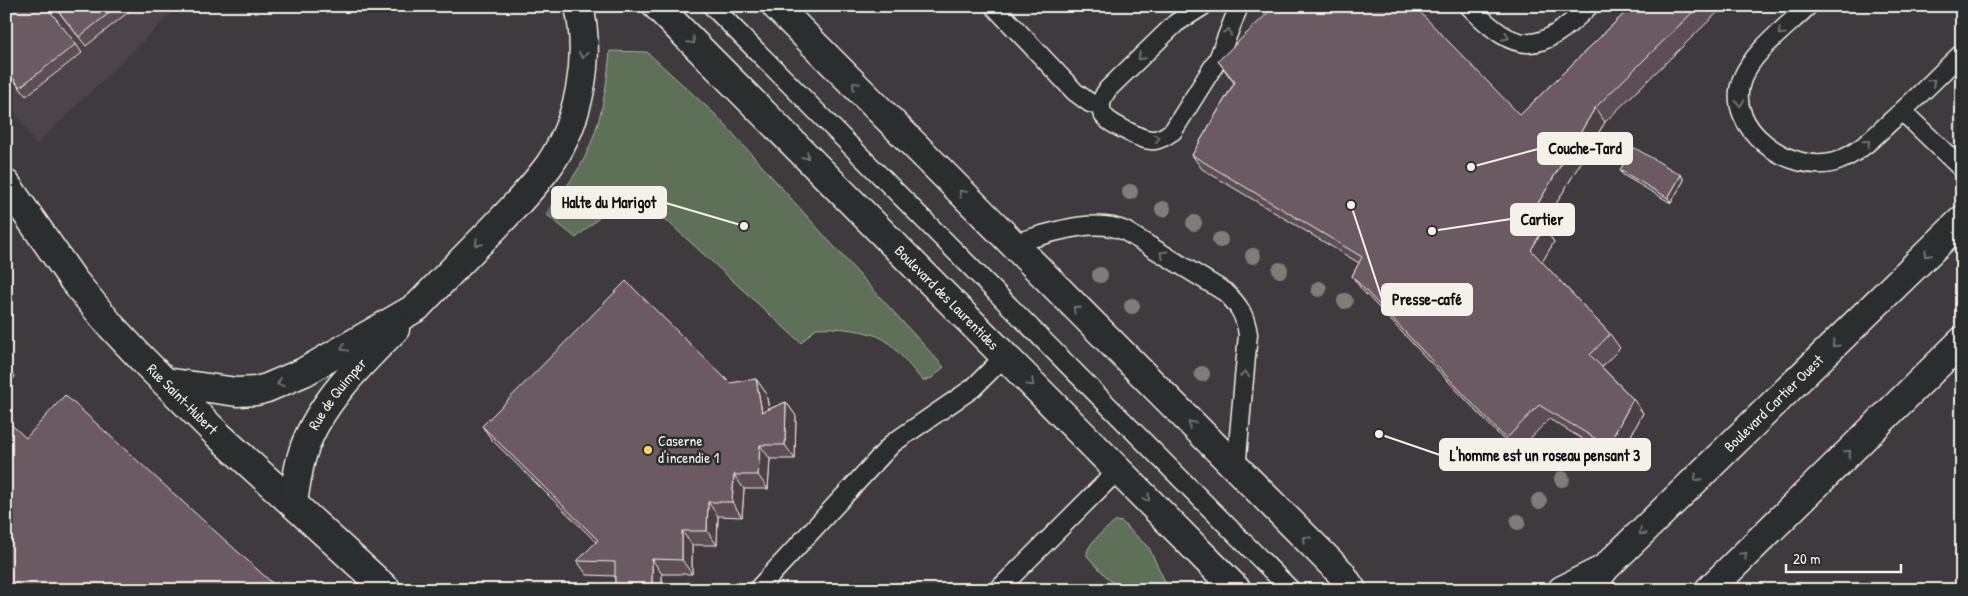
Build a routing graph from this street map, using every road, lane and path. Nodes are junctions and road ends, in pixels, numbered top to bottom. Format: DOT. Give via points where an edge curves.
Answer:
graph roads {
  1 [pos="579,6"];
  2 [pos="657,6"];
  3 [pos="712,6"];
  4 [pos="776,6"];
  5 [pos="994,6"];
  6 [pos="1204,6"];
  7 [pos="1239,6"];
  8 [pos="1469,6"];
  9 [pos="1589,6"];
  10 [pos="1808,6"];
  11 [pos="1962,53"];
  12 [pos="1101,106"];
  13 [pos="1902,111"];
  14 [pos="1962,169"];
  15 [pos="6,184"];
  16 [pos="1962,220"];
  17 [pos="1011,244"];
  18 [pos="417,306"];
  19 [pos="1962,341"];
  20 [pos="1004,357"];
  21 [pos="165,382"];
  22 [pos="1119,469"];
  23 [pos="1236,469"];
  24 [pos="293,502"];
  25 [pos="1598,579"];
  26 [pos="387,590"];
  27 [pos="757,590"];
  28 [pos="998,590"];
  29 [pos="1237,590"];
  30 [pos="1291,590"];
  31 [pos="1352,590"];
  32 [pos="1562,590"];
  33 [pos="1709,590"];
  1 -- 18 [label="main road, Rue de Quimper, one-way" via="584,43 579,93 556,154 516,205"];
  2 -- 20 [label="main road, Boulevard des Laurentides, one-way"];
  3 -- 30 [label="lane"];
  17 -- 4 [label="main road, one-way"];
  5 -- 12 [label="lane" via="1075,92 1090,103"];
  6 -- 12 [label="lane, one-way" via="1163,35 1108,90"];
  12 -- 7 [label="lane, one-way" via="1105,118 1142,138 1157,140 1165,137 1173,131 1218,59"];
  8 -- 9 [label="lane, one-way" via="1499,34 1525,44 1555,36"];
  10 -- 13 [label="lane, one-way" via="1754,58 1741,81 1741,115 1760,139 1790,159 1819,164 1834,162 1864,146"];
  13 -- 11 [label="lane, one-way"];
  13 -- 14 [label="lane"];
  15 -- 21 [label="main road, Rue Saint-Hubert" via="74,281 111,326"];
  16 -- 25 [label="main road, Boulevard Cartier Ouest, one-way"];
  23 -- 17 [label="main road, one-way"];
  23 -- 17 [label="lane, one-way" via="1248,334 1245,316 1236,302 1134,236 1108,225 1082,226"];
  18 -- 21 [label="main road, one-way" via="304,372 267,388 237,392"];
  18 -- 24 [label="main road, Rue de Quimper" via="353,373 318,420 304,447"];
  33 -- 19 [label="main road, one-way"];
  20 -- 22 [label="main road, Boulevard des Laurentides, one-way"];
  20 -- 27 [label="lane" via="973,388 893,443"];
  21 -- 24 [label="main road, Rue Saint-Hubert"];
  22 -- 28 [label="lane"];
  22 -- 29 [label="main road, Boulevard des Laurentides, one-way"];
  31 -- 23 [label="main road, one-way" via="1341,573"];
  24 -- 26 [label="main road, Rue Saint-Hubert"];
  25 -- 32 [label="main road, Boulevard Cartier Ouest"];
}
